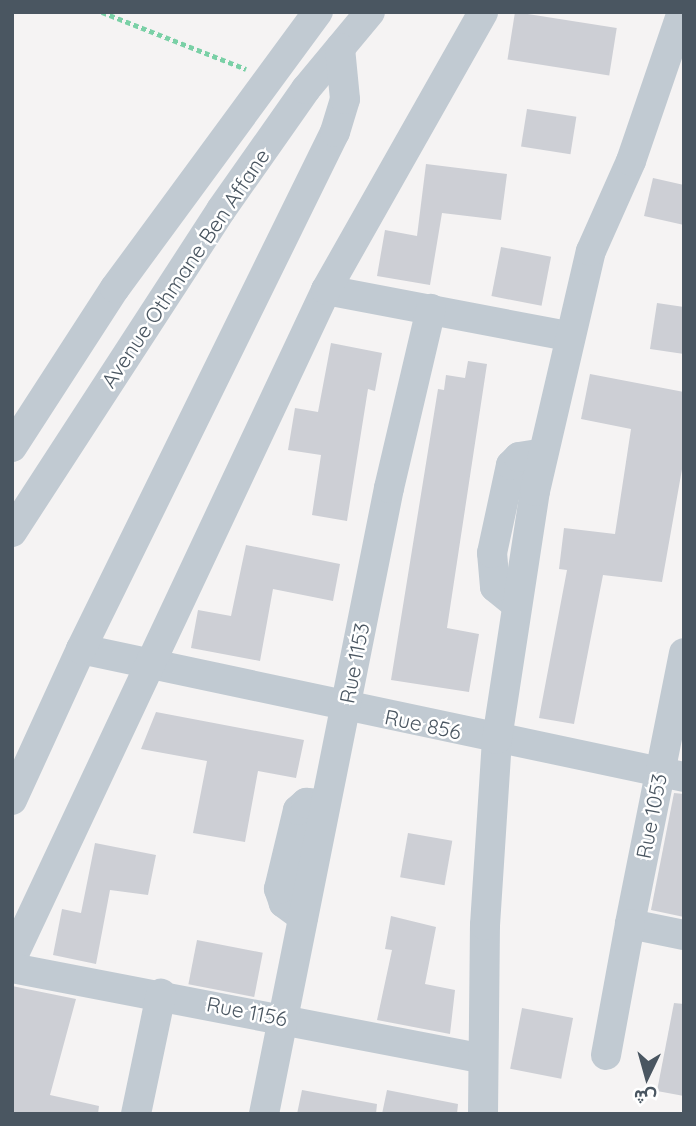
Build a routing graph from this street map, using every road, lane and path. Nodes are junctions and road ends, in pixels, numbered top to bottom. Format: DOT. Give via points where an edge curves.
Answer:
graph roads {
  1 [pos="102,12"];
  2 [pos="318,12"];
  3 [pos="370,12"];
  4 [pos="483,12"];
  5 [pos="681,13"];
  6 [pos="340,48"];
  7 [pos="266,78"];
  8 [pos="326,290"];
  9 [pos="430,309"];
  10 [pos="568,336"];
  11 [pos="12,447"];
  12 [pos="12,532"];
  13 [pos="81,649"];
  14 [pos="684,653"];
  15 [pos="149,666"];
  16 [pos="346,708"];
  17 [pos="497,739"];
  18 [pos="672,774"];
  19 [pos="12,800"];
  20 [pos="629,925"];
  21 [pos="684,935"];
  22 [pos="12,958"];
  23 [pos="12,968"];
  24 [pos="161,994"];
  25 [pos="281,1017"];
  26 [pos="606,1055"];
  27 [pos="481,1058"];
  28 [pos="136,1114"];
  29 [pos="264,1114"];
  30 [pos="483,1114"];
  1 -- 7 [label="path" via="205,49"];
  2 -- 7 [label="street, Avenue Othmane Ben Affane"];
  3 -- 6 [label="street, Avenue Othmane Ben Affane"];
  4 -- 8 [label="street"];
  5 -- 10 [label="street" via="631,161 591,251"];
  6 -- 12 [label="street, Avenue Othmane Ben Affane" via="221,210"];
  6 -- 13 [label="street" via="346,82 335,132"];
  7 -- 11 [label="street, Avenue Othmane Ben Affane" via="115,288"];
  8 -- 9 [label="street"];
  8 -- 15 [label="street"];
  9 -- 10 [label="street"];
  9 -- 16 [label="street, Rue 1153"];
  10 -- 17 [label="street" via="516,604"];
  13 -- 15 [label="street, Rue 856"];
  13 -- 19 [label="street"];
  14 -- 18 [label="street, Rue 1053"];
  15 -- 16 [label="street, Rue 856"];
  15 -- 22 [label="street"];
  16 -- 17 [label="street, Rue 856"];
  16 -- 25 [label="street, Rue 1153"];
  17 -- 18 [label="street, Rue 856"];
  17 -- 27 [label="street"];
  18 -- 20 [label="street, Rue 1053"];
  20 -- 21 [label="street"];
  20 -- 26 [label="street, Rue 1053"];
  23 -- 24 [label="street, Rue 1156"];
  24 -- 25 [label="street, Rue 1156"];
  24 -- 28 [label="street"];
  25 -- 27 [label="street, Rue 1156"];
  25 -- 29 [label="street, Rue 1153"];
  27 -- 30 [label="street"];
}
